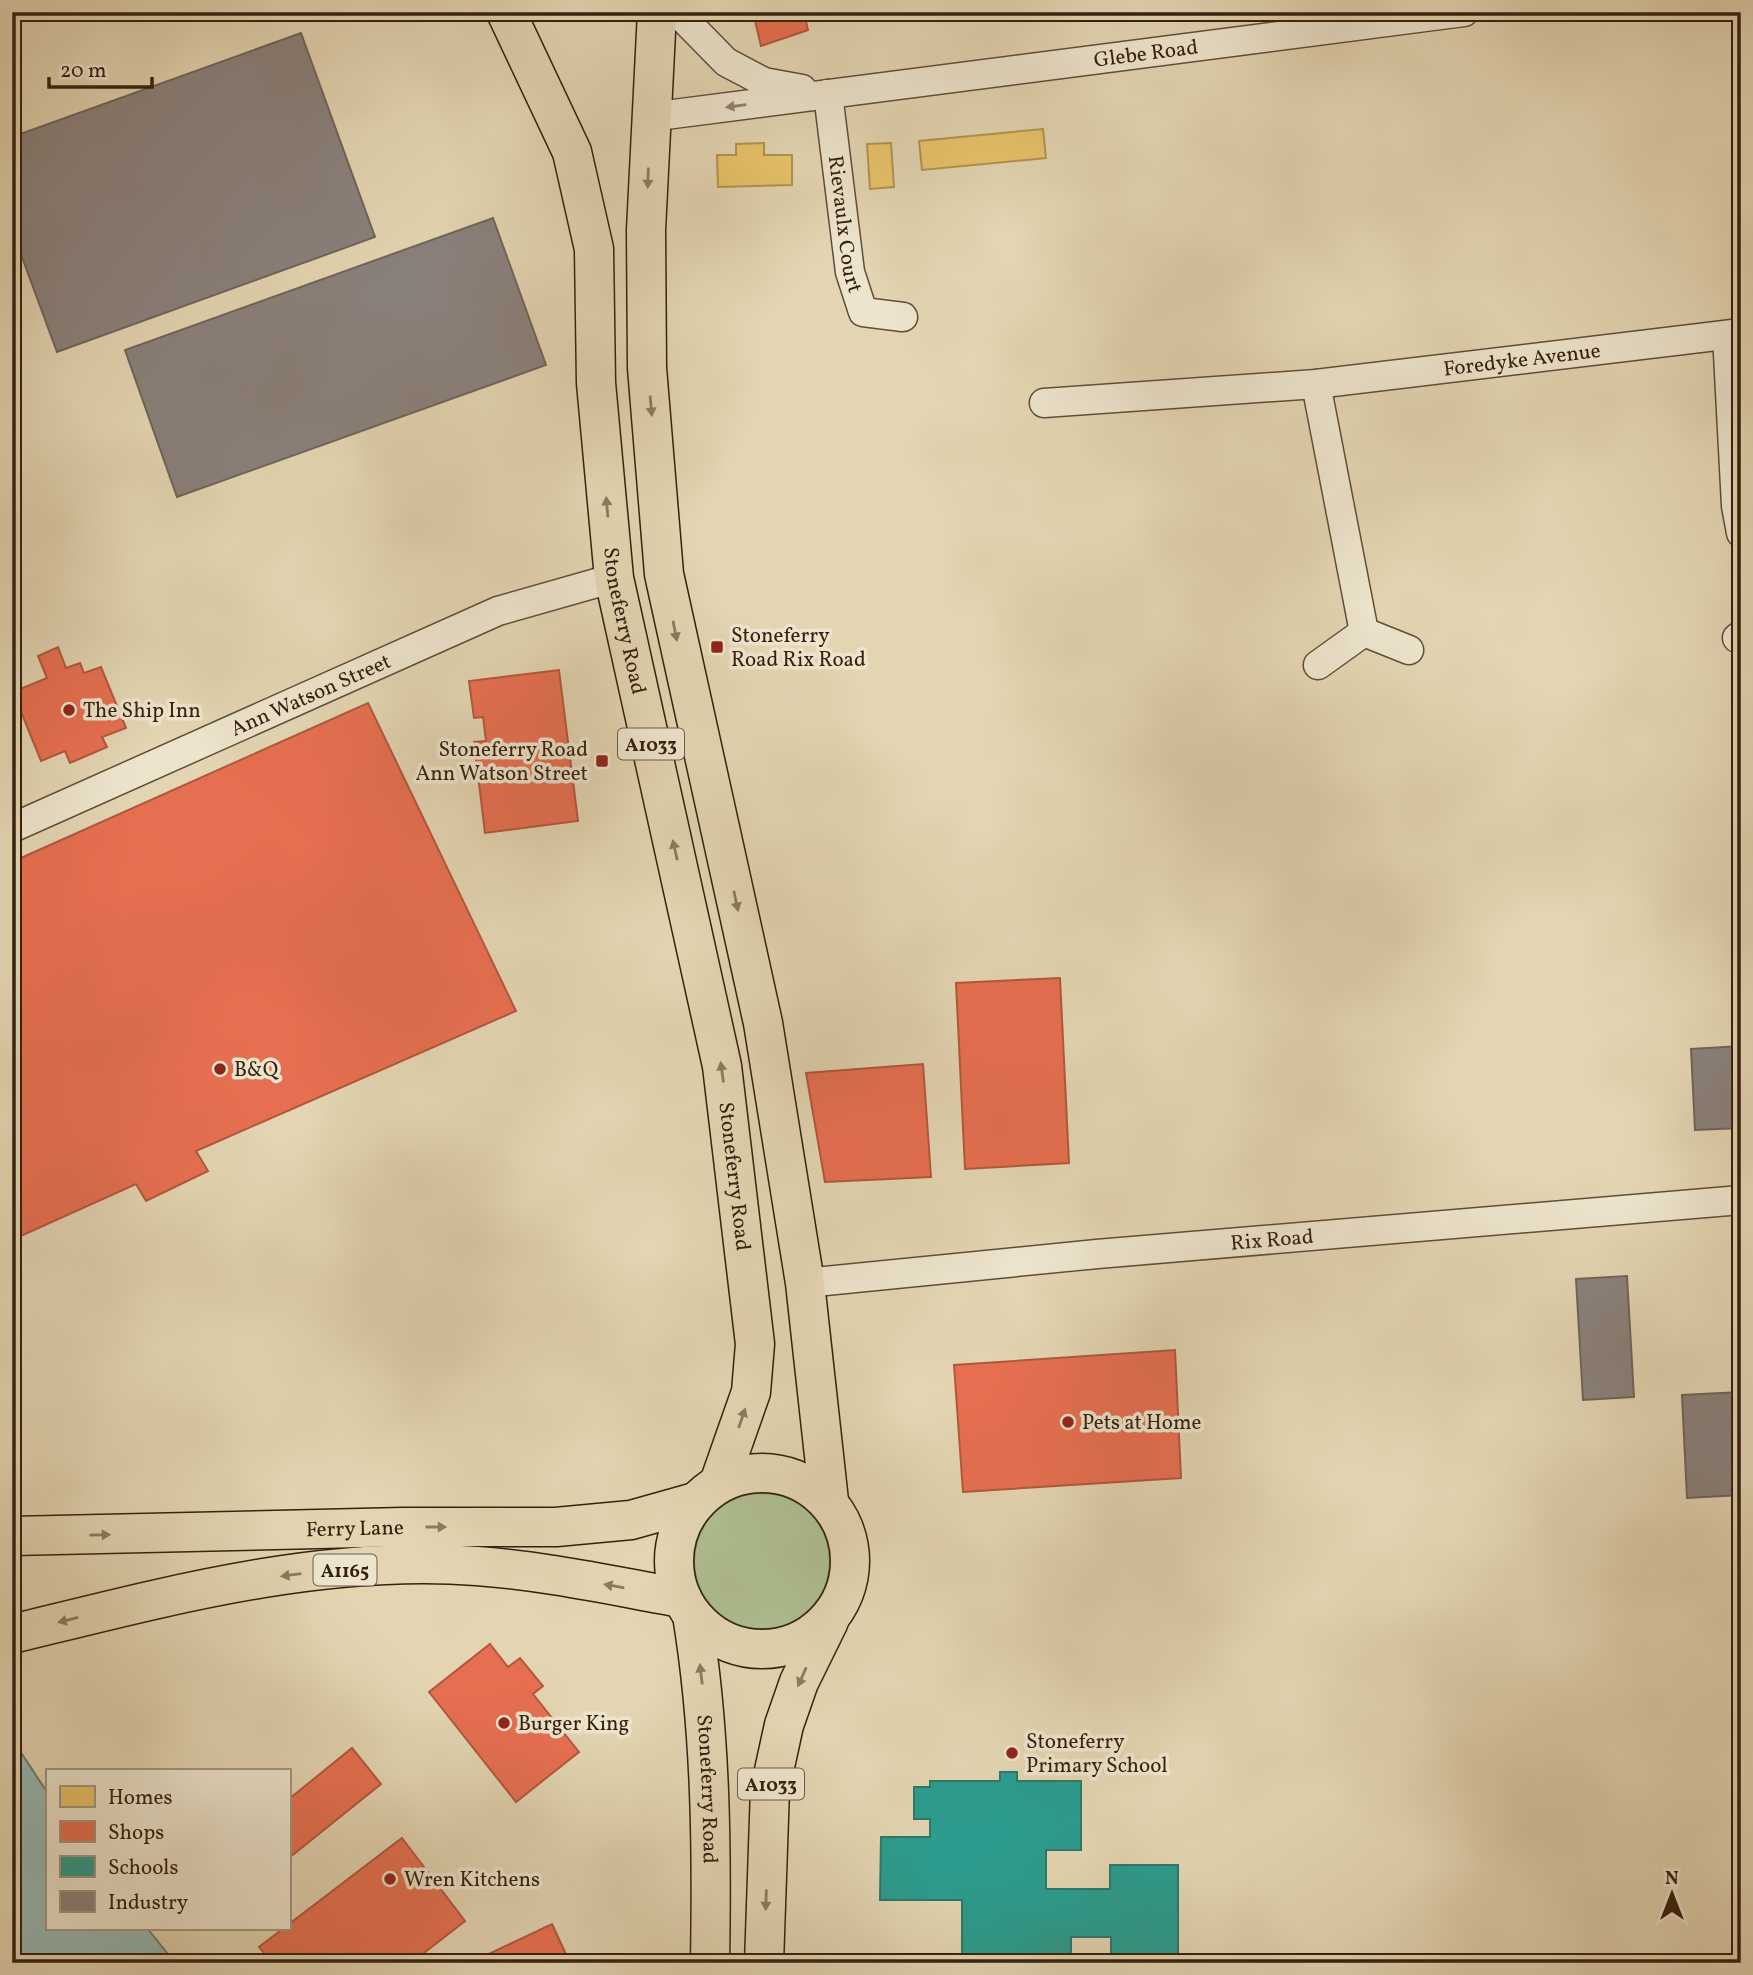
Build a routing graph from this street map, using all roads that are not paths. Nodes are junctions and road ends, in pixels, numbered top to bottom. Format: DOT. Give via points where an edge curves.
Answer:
graph roads {
  1 [pos="505,12"];
  2 [pos="511,12"];
  3 [pos="657,12"];
  4 [pos="677,12"];
  5 [pos="1464,12"];
  6 [pos="828,94"];
  7 [pos="650,117"];
  8 [pos="903,317"];
  9 [pos="1734,334"];
  10 [pos="1316,384"];
  11 [pos="1044,403"];
  12 [pos="1741,533"];
  13 [pos="614,578"];
  14 [pos="1364,632"];
  15 [pos="1409,650"];
  16 [pos="1318,665"];
  17 [pos="12,828"];
  18 [pos="1741,1200"];
  19 [pos="805,1283"];
  20 [pos="707,1493"];
  21 [pos="829,1501"];
  22 [pos="12,1536"];
  23 [pos="687,1606"];
  24 [pos="832,1616"];
  25 [pos="12,1634"];
  26 [pos="710,1963"];
  27 [pos="764,1963"];
  1 -- 2 [label="main road, A1033"];
  13 -- 1 [label="main road, Stoneferry Road / A1033, one-way" via="596,383 594,249 572,152"];
  3 -- 7 [label="main road, A1033"];
  4 -- 6 [label="street, Glebe Road" via="726,62 764,82"];
  5 -- 6 [label="street, Glebe Road"];
  6 -- 7 [label="street, Glebe Road, one-way"];
  6 -- 8 [label="street, Rievaulx Court" via="845,246 863,312"];
  7 -- 19 [label="main road, A1033, one-way" via="647,368 664,574 763,1023"];
  9 -- 10 [label="street, Foredyke Avenue"];
  9 -- 12 [label="street, Foredyke Avenue" via="1736,506"];
  10 -- 11 [label="street, Foredyke Avenue"];
  10 -- 14 [label="street"];
  13 -- 17 [label="street, Ann Watson Street" via="498,611"];
  20 -- 13 [label="main road, Stoneferry Road / A1033, one-way" via="751,1392 755,1344 750,1290 722,1066"];
  14 -- 15 [label="street"];
  14 -- 16 [label="street"];
  18 -- 19 [label="street, Rix Road"];
  19 -- 21 [label="main road, A1033"];
  20 -- 21 [label="main road" via="748,1473 778,1473 805,1483"];
  22 -- 20 [label="main road, Ferry Lane / A1165, one-way" via="556,1527 631,1520"];
  20 -- 23 [label="main road" via="682,1524 674,1548 674,1574"];
  21 -- 24 [label="main road" via="844,1524 851,1551 844,1596"];
  23 -- 24 [label="main road" via="711,1633 735,1645 762,1649 788,1646 812,1634"];
  23 -- 25 [label="main road, Ferry Lane / A1165, one-way" via="477,1566 396,1565 220,1583"];
  26 -- 23 [label="main road, Stoneferry Road / A1033, one-way" via="711,1797 701,1673"];
  24 -- 27 [label="main road, A1033, one-way" via="799,1682 770,1789"];
}
